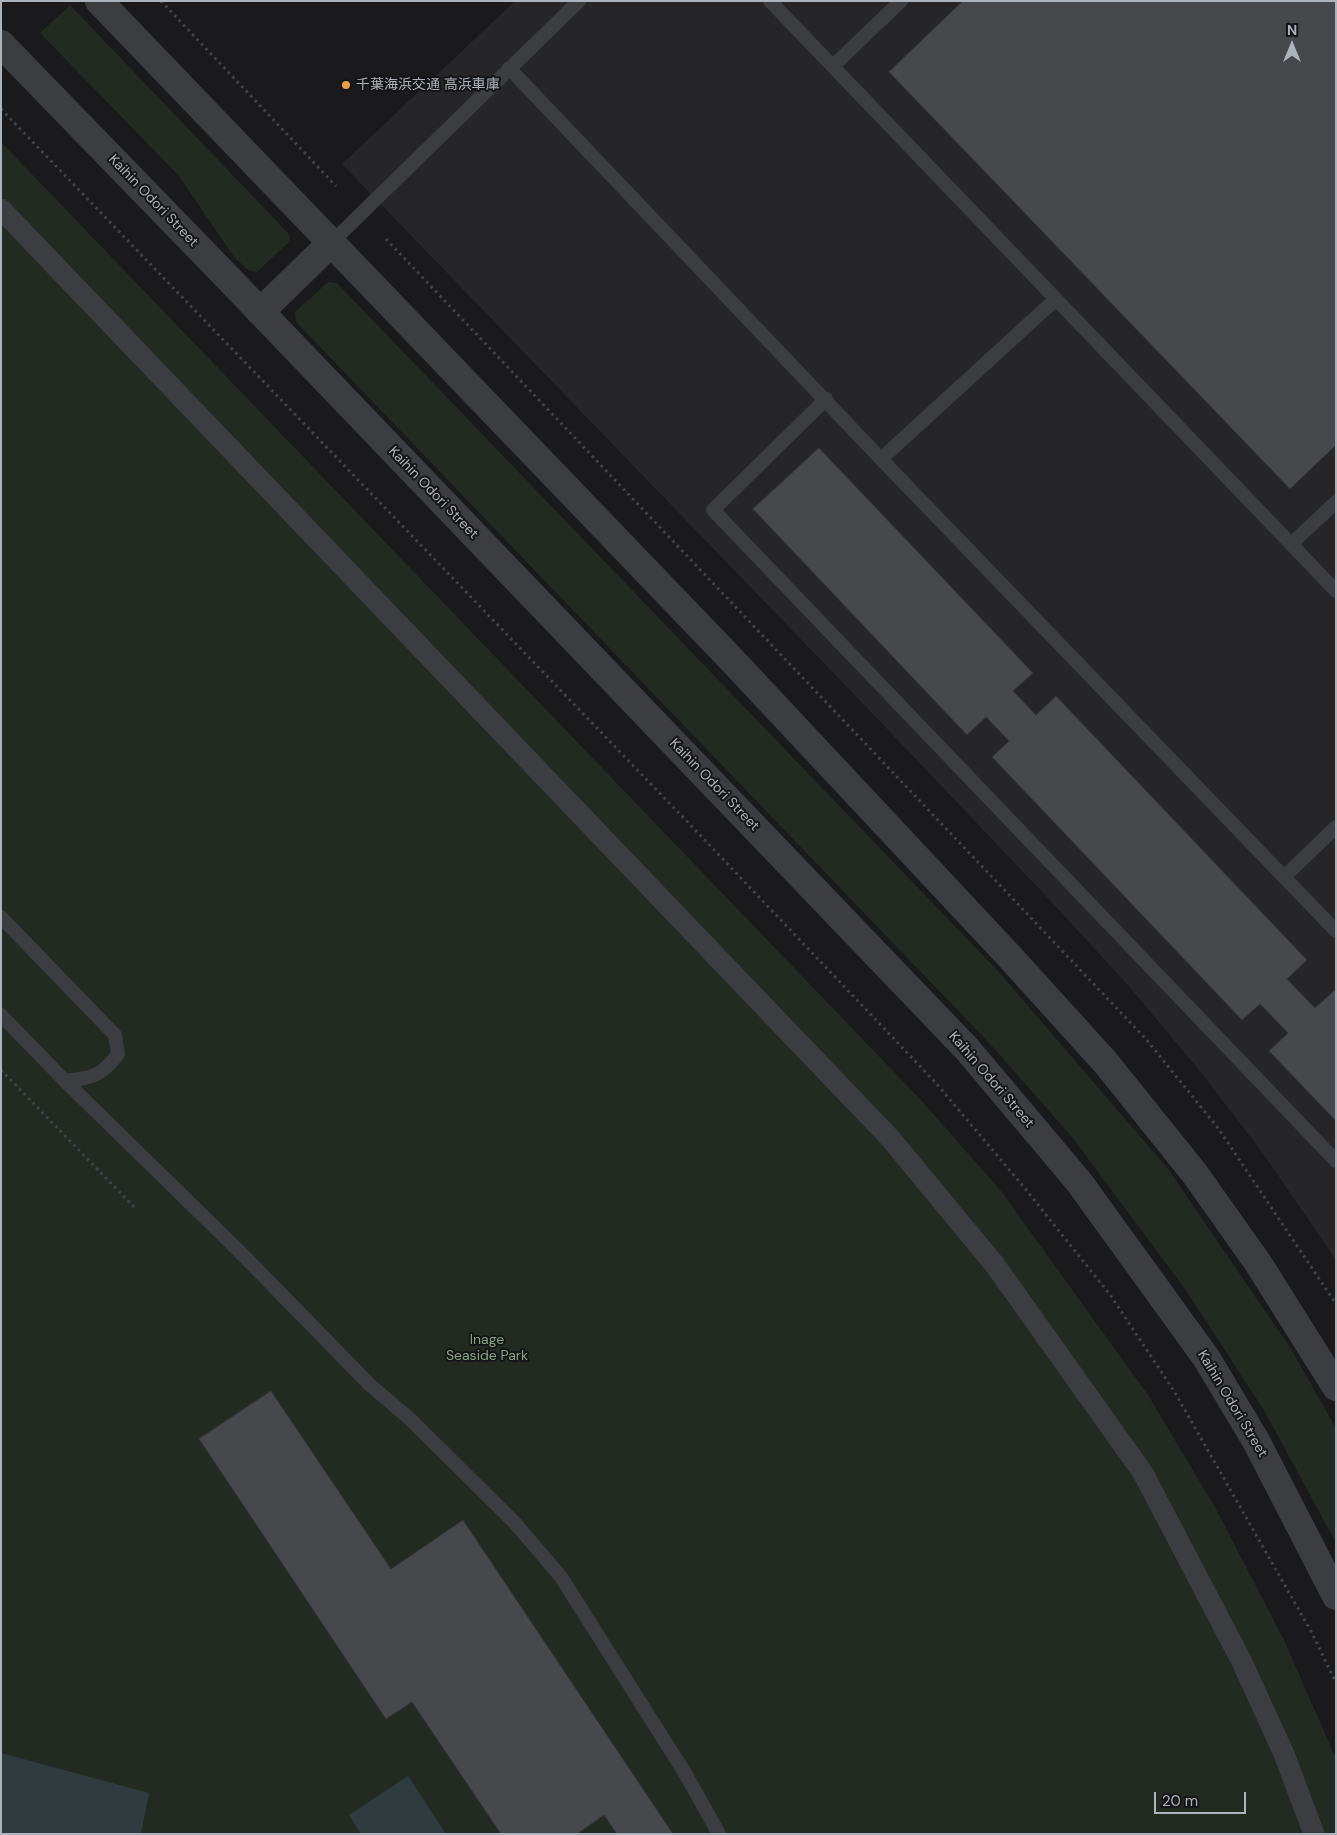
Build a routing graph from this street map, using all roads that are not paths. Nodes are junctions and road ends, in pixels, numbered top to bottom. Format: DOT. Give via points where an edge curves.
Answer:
graph roads {
  1 [pos="98,1"];
  2 [pos="579,1"];
  3 [pos="770,1"];
  4 [pos="901,1"];
  5 [pos="1,44"];
  6 [pos="833,66"];
  7 [pos="510,68"];
  8 [pos="1,209"];
  9 [pos="331,243"];
  10 [pos="1056,299"];
  11 [pos="260,312"];
  12 [pos="826,400"];
  13 [pos="881,459"];
  14 [pos="1336,502"];
  15 [pos="1291,544"];
  16 [pos="1336,591"];
  17 [pos="1336,827"];
  18 [pos="1284,877"];
  19 [pos="1,917"];
  20 [pos="1336,931"];
  21 [pos="1,1015"];
  22 [pos="65,1081"];
  23 [pos="1336,1161"];
  24 [pos="1336,1387"];
  25 [pos="1336,1596"];
  26 [pos="719,1834"];
  27 [pos="1314,1834"];
  1 -- 9 [label="street"];
  2 -- 7 [label="lane"];
  3 -- 6 [label="lane"];
  4 -- 6 [label="lane"];
  5 -- 11 [label="street, Kaihin Odori Street"];
  6 -- 10 [label="lane"];
  7 -- 9 [label="lane"];
  7 -- 12 [label="lane"];
  8 -- 27 [label="street" via="890,1138 995,1265 1143,1473 1241,1660 1284,1754"];
  9 -- 11 [label="street"];
  9 -- 24 [label="street" via="731,659 1106,1063 1218,1206"];
  10 -- 13 [label="lane"];
  10 -- 15 [label="lane"];
  11 -- 25 [label="street, Kaihin Odori Street" via="967,1049 1079,1182 1207,1359 1256,1441"];
  12 -- 13 [label="lane"];
  12 -- 23 [label="lane" via="713,510"];
  13 -- 18 [label="lane"];
  14 -- 15 [label="lane"];
  15 -- 16 [label="lane"];
  17 -- 18 [label="lane"];
  18 -- 20 [label="lane"];
  19 -- 22 [label="lane" via="115,1035 118,1054 108,1068 88,1079"];
  21 -- 22 [label="lane"];
  22 -- 26 [label="lane" via="240,1252 370,1386 410,1419 515,1523 561,1577 685,1773"];
}
